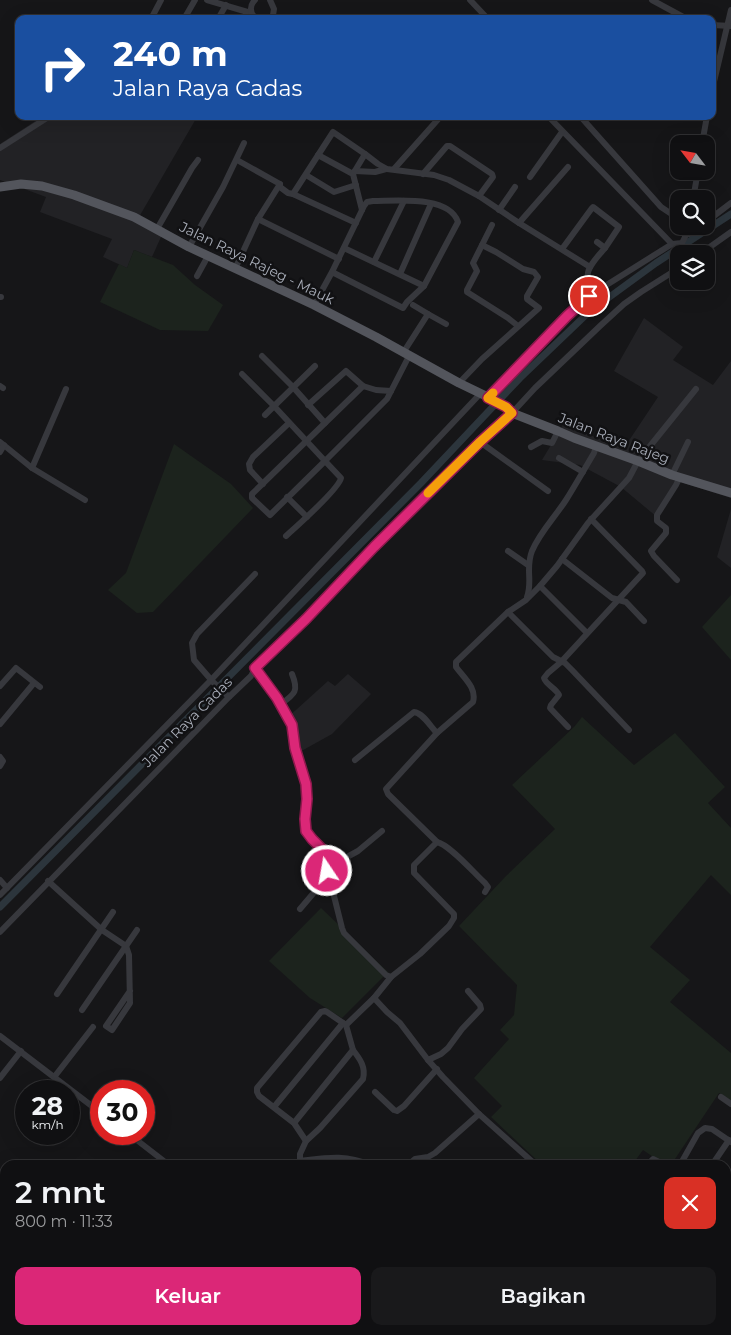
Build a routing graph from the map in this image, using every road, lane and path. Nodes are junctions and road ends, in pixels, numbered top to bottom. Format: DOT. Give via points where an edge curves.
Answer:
graph roads {
  1 [pos="161,0"];
  2 [pos="195,0"];
  3 [pos="207,0"];
  4 [pos="255,0"];
  5 [pos="270,0"];
  6 [pos="470,0"];
  7 [pos="652,0"];
  8 [pos="226,5"];
  9 [pos="731,10"];
  10 [pos="153,15"];
  11 [pos="186,15"];
  12 [pos="220,15"];
  13 [pos="248,15"];
  14 [pos="253,15"];
  15 [pos="273,15"];
  16 [pos="484,15"];
  17 [pos="680,15"];
  18 [pos="716,25"];
  19 [pos="729,27"];
  20 [pos="716,75"];
  21 [pos="44,120"];
  22 [pos="438,120"];
  23 [pos="552,120"];
  24 [pos="584,120"];
  25 [pos="706,120"];
  26 [pos="562,132"];
  27 [pos="704,135"];
  28 [pos="244,143"];
  29 [pos="0,148"];
  30 [pos="318,154"];
  31 [pos="365,154"];
  32 [pos="198,160"];
  33 [pos="236,160"];
  34 [pos="568,167"];
  35 [pos="391,169"];
  36 [pos="354,173"];
  37 [pos="423,174"];
  38 [pos="306,175"];
  39 [pos="530,177"];
  40 [pos="280,184"];
  41 [pos="356,185"];
  42 [pos="0,187"];
  43 [pos="515,187"];
  44 [pos="292,194"];
  45 [pos="479,196"];
  46 [pos="404,201"];
  47 [pos="731,203"];
  48 [pos="431,204"];
  49 [pos="362,210"];
  50 [pos="499,210"];
  51 [pos="670,213"];
  52 [pos="715,215"];
  53 [pos="258,219"];
  54 [pos="356,223"];
  55 [pos="519,223"];
  56 [pos="492,225"];
  57 [pos="157,229"];
  58 [pos="731,232"];
  59 [pos="688,235"];
  60 [pos="685,237"];
  61 [pos="597,242"];
  62 [pos="672,244"];
  63 [pos="482,245"];
  64 [pos="713,245"];
  65 [pos="189,247"];
  66 [pos="344,248"];
  67 [pos="604,248"];
  68 [pos="562,249"];
  69 [pos="208,256"];
  70 [pos="338,259"];
  71 [pos="374,262"];
  72 [pos="590,267"];
  73 [pos="235,269"];
  74 [pos="332,272"];
  75 [pos="400,274"];
  76 [pos="670,274"];
  77 [pos="197,276"];
  78 [pos="424,286"];
  79 [pos="598,290"];
  80 [pos="314,305"];
  81 [pos="413,305"];
  82 [pos="428,314"];
  83 [pos="446,324"];
  84 [pos="518,326"];
  85 [pos="406,354"];
  86 [pos="262,356"];
  87 [pos="315,366"];
  88 [pos="242,374"];
  89 [pos="459,383"];
  90 [pos="363,386"];
  91 [pos="294,387"];
  92 [pos="66,389"];
  93 [pos="696,389"];
  94 [pos="392,391"];
  95 [pos="487,397"];
  96 [pos="308,405"];
  97 [pos="274,406"];
  98 [pos="509,410"];
  99 [pos="265,415"];
  100 [pos="289,422"];
  101 [pos="325,423"];
  102 [pos="558,431"];
  103 [pos="306,441"];
  104 [pos="480,442"];
  105 [pos="688,442"];
  106 [pos="2,444"];
  107 [pos="596,446"];
  108 [pos="531,447"];
  109 [pos="0,452"];
  110 [pos="559,458"];
  111 [pos="325,461"];
  112 [pos="638,461"];
  113 [pos="32,468"];
  114 [pos="583,472"];
  115 [pos="676,476"];
  116 [pos="263,484"];
  117 [pos="548,492"];
  118 [pos="731,493"];
  119 [pos="287,497"];
  120 [pos="85,500"];
  121 [pos="307,517"];
  122 [pos="591,519"];
  123 [pos="286,536"];
  124 [pos="508,551"];
  125 [pos="562,559"];
  126 [pos="528,565"];
  127 [pos="255,574"];
  128 [pos="677,580"];
  129 [pos="540,586"];
  130 [pos="526,600"];
  131 [pos="618,600"];
  132 [pos="508,612"];
  133 [pos="644,621"];
  134 [pos="586,633"];
  135 [pos="561,662"];
  136 [pos="255,668"];
  137 [pos="292,674"];
  138 [pos="212,681"];
  139 [pos="0,686"];
  140 [pos="226,694"];
  141 [pos="281,704"];
  142 [pos="0,724"];
  143 [pos="568,727"];
  144 [pos="629,730"];
  145 [pos="437,733"];
  146 [pos="0,757"];
  147 [pos="355,760"];
  148 [pos="0,766"];
  149 [pos="382,831"];
  150 [pos="438,842"];
  151 [pos="330,863"];
  152 [pos="328,876"];
  153 [pos="0,880"];
  154 [pos="48,881"];
  155 [pos="7,888"];
  156 [pos="485,892"];
  157 [pos="0,895"];
  158 [pos="300,909"];
  159 [pos="113,912"];
  160 [pos="102,930"];
  161 [pos="137,930"];
  162 [pos="0,932"];
  163 [pos="126,946"];
  164 [pos="391,977"];
  165 [pos="130,991"];
  166 [pos="468,991"];
  167 [pos="57,994"];
  168 [pos="374,998"];
  169 [pos="82,1010"];
  170 [pos="345,1024"];
  171 [pos="93,1027"];
  172 [pos="0,1036"];
  173 [pos="353,1050"];
  174 [pos="21,1051"];
  175 [pos="428,1060"];
  176 [pos="437,1069"];
  177 [pos="54,1076"];
  178 [pos="0,1078"];
  179 [pos="375,1092"];
  180 [pos="721,1097"];
  181 [pos="90,1104"];
  182 [pos="731,1104"];
  183 [pos="274,1106"];
  184 [pos="479,1114"];
  185 [pos="294,1123"];
  186 [pos="730,1141"];
  187 [pos="306,1142"];
  188 [pos="143,1145"];
  189 [pos="163,1160"];
  190 [pos="300,1160"];
  191 [pos="314,1160"];
  192 [pos="346,1160"];
  193 [pos="414,1160"];
  194 [pos="530,1160"];
  195 [pos="683,1160"];
  196 [pos="716,1160"];
  1 -- 10 [label="street"];
  2 -- 11 [label="street"];
  3 -- 8 [label="street"];
  4 -- 14 [label="street" via="251,6"];
  5 -- 15 [label="street" via="274,5"];
  6 -- 16 [label="street"];
  7 -- 17 [label="street"];
  8 -- 12 [label="street"];
  8 -- 13 [label="street"];
  9 -- 19 [label="street"];
  18 -- 19 [label="street"];
  19 -- 20 [label="street"];
  21 -- 29 [label="street"];
  22 -- 35 [label="street"];
  23 -- 26 [label="street"];
  24 -- 51 [label="street" via="661,207"];
  25 -- 27 [label="street"];
  26 -- 39 [label="street"];
  26 -- 62 [label="street"];
  28 -- 33 [label="street"];
  30 -- 31 [label="street" via="333,132"];
  30 -- 36 [label="street"];
  30 -- 38 [label="street"];
  31 -- 35 [label="street"];
  31 -- 36 [label="street"];
  32 -- 57 [label="street"];
  33 -- 40 [label="street"];
  33 -- 65 [label="street"];
  34 -- 55 [label="street"];
  35 -- 36 [label="street"];
  35 -- 37 [label="street"];
  36 -- 41 [label="street"];
  37 -- 45 [label="street" via="449,180"];
  37 -- 45 [label="street" via="450,146 493,175"];
  38 -- 41 [label="street" via="334,192"];
  38 -- 44 [label="street"];
  40 -- 44 [label="street"];
  40 -- 53 [label="street"];
  41 -- 49 [label="street"];
  42 -- 57 [label="main road, Jalan Raya Rajeg - Mauk" via="42,186 74,195"];
  43 -- 50 [label="street"];
  44 -- 54 [label="street"];
  45 -- 50 [label="street"];
  46 -- 48 [label="street"];
  46 -- 49 [label="street" via="373,201 365,204"];
  46 -- 71 [label="street"];
  47 -- 52 [label="street"];
  48 -- 75 [label="street"];
  48 -- 78 [label="street" via="448,210 458,222"];
  49 -- 54 [label="street"];
  50 -- 55 [label="street"];
  53 -- 70 [label="street"];
  53 -- 73 [label="street"];
  54 -- 66 [label="street"];
  55 -- 68 [label="street"];
  56 -- 63 [label="street"];
  57 -- 65 [label="main road, Jalan Raya Rajeg - Mauk"];
  58 -- 64 [label="street"];
  59 -- 60 [label="street"];
  60 -- 62 [label="street" via="679,244"];
  61 -- 67 [label="street"];
  62 -- 79 [label="street"];
  63 -- 84 [label="street" via="474,263 477,271 467,292"];
  63 -- 84 [label="street" via="537,275 527,299 539,308"];
  65 -- 69 [label="main road, Jalan Raya Rajeg - Mauk"];
  66 -- 70 [label="street"];
  66 -- 71 [label="street"];
  67 -- 68 [label="street" via="619,227 593,207"];
  67 -- 72 [label="street"];
  68 -- 72 [label="street"];
  69 -- 73 [label="main road, Jalan Raya Rajeg - Mauk"];
  69 -- 77 [label="street"];
  70 -- 74 [label="street"];
  71 -- 75 [label="street"];
  72 -- 79 [label="street" via="588,276"];
  73 -- 80 [label="main road, Jalan Raya Rajeg - Mauk"];
  74 -- 78 [label="street" via="403,308"];
  74 -- 80 [label="street"];
  75 -- 78 [label="street"];
  76 -- 98 [label="street, Jalan Raya Cadas" via="624,304"];
  79 -- 95 [label="street" via="567,316"];
  80 -- 85 [label="main road, Jalan Raya Rajeg - Mauk"];
  81 -- 82 [label="street"];
  82 -- 83 [label="street"];
  82 -- 85 [label="street"];
  84 -- 89 [label="street"];
  85 -- 89 [label="main road, Jalan Raya Rajeg - Mauk"];
  85 -- 94 [label="street"];
  86 -- 91 [label="street"];
  87 -- 91 [label="street"];
  88 -- 97 [label="street"];
  89 -- 95 [label="main road, Jalan Raya Rajeg - Mauk"];
  90 -- 94 [label="street"];
  90 -- 96 [label="street" via="346,371"];
  90 -- 101 [label="street"];
  91 -- 96 [label="street"];
  91 -- 97 [label="street"];
  92 -- 113 [label="street"];
  93 -- 112 [label="street"];
  94 -- 111 [label="street"];
  95 -- 98 [label="main road, Jalan Raya Rajeg"];
  95 -- 138 [label="street"];
  96 -- 101 [label="street"];
  97 -- 99 [label="street"];
  97 -- 100 [label="street"];
  98 -- 102 [label="main road, Jalan Raya Rajeg"];
  98 -- 104 [label="street, Jalan Raya Cadas"];
  100 -- 103 [label="street"];
  100 -- 116 [label="street" via="249,464 250,470"];
  101 -- 103 [label="street"];
  102 -- 107 [label="main road, Jalan Raya Rajeg"];
  102 -- 108 [label="street" via="552,443 542,441"];
  103 -- 111 [label="street"];
  103 -- 116 [label="street"];
  104 -- 117 [label="street"];
  104 -- 136 [label="street, Jalan Raya Cadas"];
  105 -- 115 [label="street"];
  106 -- 109 [label="street"];
  106 -- 113 [label="street"];
  107 -- 112 [label="main road, Jalan Raya Rajeg"];
  107 -- 114 [label="street"];
  110 -- 114 [label="street"];
  111 -- 119 [label="street"];
  111 -- 121 [label="street" via="341,478 340,482"];
  112 -- 115 [label="main road, Jalan Raya Rajeg"];
  112 -- 122 [label="street" via="629,478"];
  113 -- 120 [label="street"];
  114 -- 126 [label="street" via="537,542"];
  115 -- 118 [label="main road, Jalan Raya Rajeg"];
  115 -- 128 [label="street" via="676,485 657,515 666,532 651,551"];
  116 -- 119 [label="street" via="252,496 269,514"];
  119 -- 121 [label="street"];
  121 -- 123 [label="street"];
  122 -- 125 [label="street"];
  122 -- 131 [label="street" via="642,570 642,575"];
  124 -- 126 [label="street"];
  125 -- 129 [label="street"];
  125 -- 131 [label="street"];
  126 -- 130 [label="street" via="530,588"];
  127 -- 138 [label="street" via="192,643 194,660"];
  129 -- 130 [label="street"];
  129 -- 134 [label="street"];
  130 -- 132 [label="street"];
  131 -- 133 [label="street" via="626,602"];
  131 -- 134 [label="street"];
  132 -- 135 [label="street"];
  132 -- 145 [label="street" via="456,662 456,667 474,690 474,699"];
  134 -- 135 [label="street"];
  135 -- 143 [label="street" via="544,680 559,695 550,708"];
  135 -- 144 [label="street"];
  136 -- 140 [label="street, Jalan Raya Cadas" via="251,676"];
  136 -- 141 [label="street"];
  137 -- 141 [label="street" via="296,683 295,693"];
  138 -- 140 [label="street"];
  138 -- 155 [label="street"];
  139 -- 142 [label="street" via="16,668 37,685"];
  140 -- 154 [label="street, Jalan Raya Cadas"];
  141 -- 151 [label="street" via="292,725 306,784 306,831 328,854"];
  145 -- 147 [label="street" via="420,714 414,712"];
  145 -- 150 [label="street" via="386,789"];
  146 -- 148 [label="street" via="3,762"];
  149 -- 151 [label="street" via="358,851"];
  150 -- 156 [label="street" via="443,843 485,883 488,887"];
  150 -- 164 [label="street" via="413,869 454,914 454,921"];
  151 -- 152 [label="street"];
  152 -- 158 [label="street"];
  152 -- 164 [label="street" via="344,933"];
  153 -- 155 [label="street"];
  154 -- 160 [label="street"];
  154 -- 162 [label="street, Jalan Raya Cadas"];
  155 -- 157 [label="street"];
  159 -- 160 [label="street"];
  160 -- 163 [label="street"];
  160 -- 167 [label="street"];
  161 -- 163 [label="street"];
  163 -- 165 [label="street"];
  163 -- 169 [label="street"];
  164 -- 168 [label="street"];
  165 -- 165 [label="street" via="130,1003 112,1030 106,1026"];
  166 -- 175 [label="street" via="481,1009 442,1054"];
  168 -- 170 [label="street"];
  168 -- 175 [label="street" via="400,1023"];
  170 -- 173 [label="street"];
  170 -- 183 [label="street"];
  170 -- 183 [label="street" via="327,1012 321,1012 256,1090"];
  171 -- 177 [label="street"];
  172 -- 174 [label="street"];
  173 -- 185 [label="street"];
  173 -- 187 [label="street" via="363,1064 363,1079"];
  174 -- 177 [label="street"];
  174 -- 178 [label="street"];
  175 -- 176 [label="street"];
  176 -- 179 [label="street" via="400,1110 394,1110"];
  176 -- 184 [label="street"];
  177 -- 181 [label="street"];
  180 -- 182 [label="street"];
  183 -- 185 [label="street"];
  184 -- 193 [label="street" via="434,1153"];
  184 -- 194 [label="street"];
  185 -- 187 [label="street"];
  186 -- 195 [label="street" via="705,1128 698,1133"];
  186 -- 196 [label="street"];
  187 -- 190 [label="street"];
  188 -- 189 [label="street"];
  191 -- 192 [label="street" via="338,1157"];
}
